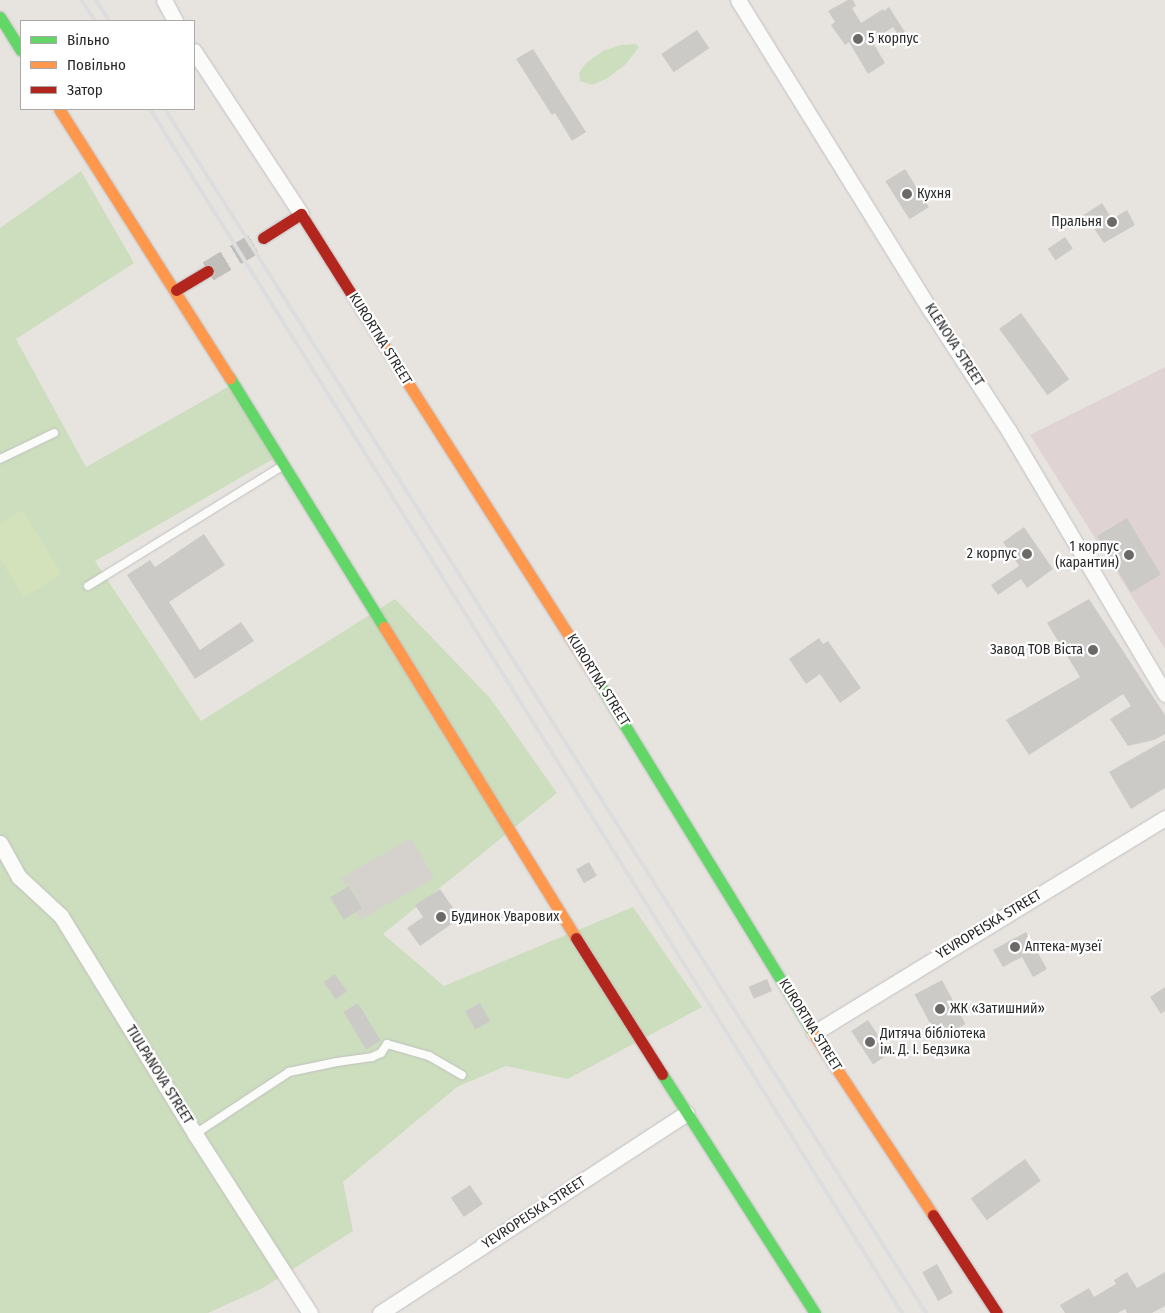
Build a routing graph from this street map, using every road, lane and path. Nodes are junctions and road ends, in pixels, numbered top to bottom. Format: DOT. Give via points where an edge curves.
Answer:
graph roads {
  1 [pos="164,0"];
  2 [pos="738,0"];
  3 [pos="0,17"];
  4 [pos="174,20"];
  5 [pos="20,48"];
  6 [pos="195,53"];
  7 [pos="60,110"];
  8 [pos="301,214"];
  9 [pos="263,238"];
  10 [pos="208,271"];
  11 [pos="176,290"];
  12 [pos="54,433"];
  13 [pos="0,458"];
  14 [pos="284,465"];
  15 [pos="88,586"];
  16 [pos="1165,694"];
  17 [pos="1165,818"];
  18 [pos="0,844"];
  19 [pos="814,1033"];
  20 [pos="462,1075"];
  21 [pos="687,1113"];
  22 [pos="195,1134"];
  23 [pos="310,1313"];
  24 [pos="380,1313"];
  25 [pos="816,1313"];
  26 [pos="997,1313"];
  1 -- 4 [label="street"];
  2 -- 16 [label="street, KLENOVA STREET" via="1009,431"];
  3 -- 5 [label="street"];
  6 -- 8 [label="street, KURORTNA STREET"];
  7 -- 11 [label="street"];
  8 -- 9 [label="street"];
  8 -- 19 [label="street, KURORTNA STREET" via="656,773"];
  10 -- 11 [label="street"];
  11 -- 14 [label="street"];
  12 -- 13 [label="lane"];
  14 -- 15 [label="lane"];
  14 -- 21 [label="street"];
  17 -- 19 [label="street, YEVROPEISKA STREET"];
  18 -- 22 [label="street, TIULPANOVA STREET" via="19,878 61,916"];
  19 -- 26 [label="street, KURORTNA STREET"];
  20 -- 22 [label="lane" via="429,1056 387,1044 372,1057 289,1072"];
  21 -- 24 [label="street, YEVROPEISKA STREET"];
  21 -- 25 [label="street"];
  22 -- 23 [label="street, TIULPANOVA STREET"];
}
